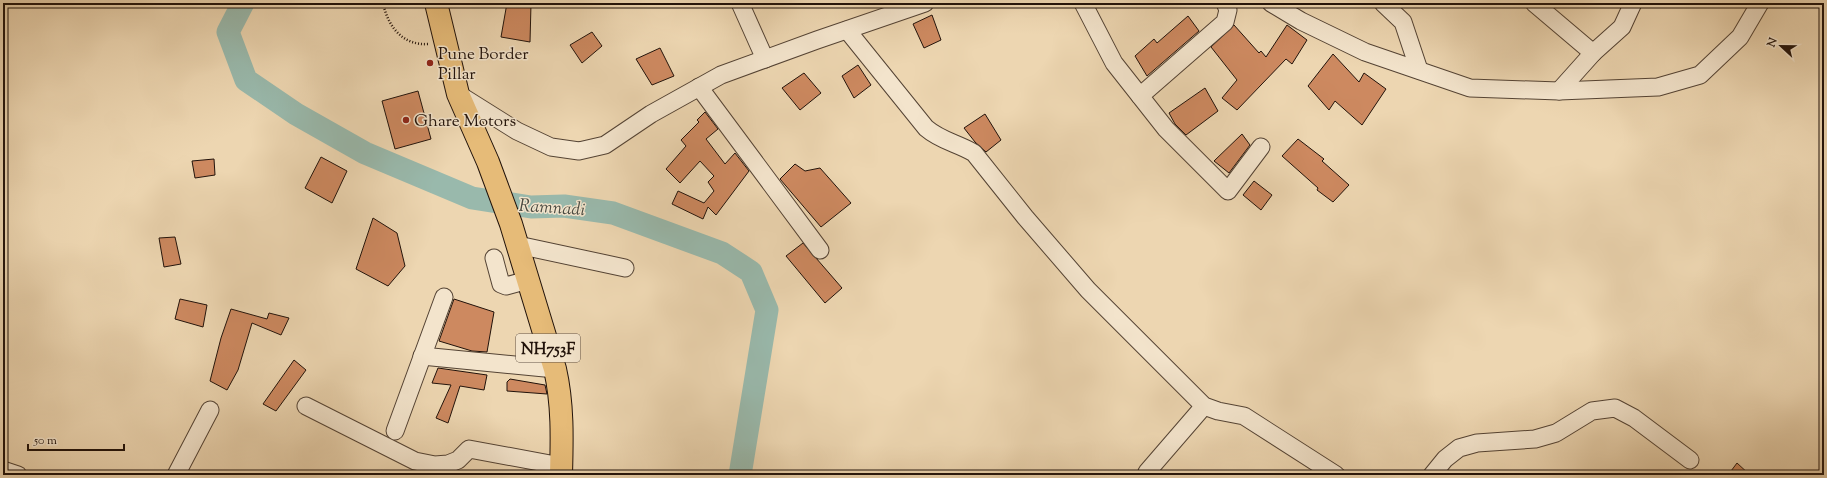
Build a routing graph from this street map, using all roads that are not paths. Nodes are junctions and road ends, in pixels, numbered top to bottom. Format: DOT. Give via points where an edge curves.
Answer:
graph roads {
  1 [pos="436,3"];
  2 [pos="740,3"];
  3 [pos="925,3"];
  4 [pos="1084,3"];
  5 [pos="1225,3"];
  6 [pos="1271,3"];
  7 [pos="1383,3"];
  8 [pos="1534,3"];
  9 [pos="1633,3"];
  10 [pos="1760,3"];
  11 [pos="847,30"];
  12 [pos="1593,53"];
  13 [pos="765,59"];
  14 [pos="1419,70"];
  15 [pos="699,87"];
  16 [pos="1558,91"];
  17 [pos="458,94"];
  18 [pos="1140,96"];
  19 [pos="1261,147"];
  20 [pos="518,245"];
  21 [pos="820,250"];
  22 [pos="494,258"];
  23 [pos="625,268"];
  24 [pos="528,280"];
  25 [pos="444,297"];
  26 [pos="422,356"];
  27 [pos="555,369"];
  28 [pos="306,406"];
  29 [pos="1204,406"];
  30 [pos="210,410"];
  31 [pos="395,431"];
  32 [pos="1690,460"];
  33 [pos="3,470"];
  34 [pos="561,470"];
  35 [pos="1147,472"];
  36 [pos="18,475"];
  37 [pos="176,475"];
  38 [pos="1336,475"];
  39 [pos="1432,475"];
  1 -- 17 [label="main road, NH753F"];
  2 -- 13 [label="street"];
  3 -- 11 [label="street"];
  4 -- 18 [label="street" via="1114,63"];
  5 -- 18 [label="street" via="1228,10 1225,22"];
  6 -- 14 [label="street" via="1365,52"];
  7 -- 14 [label="street" via="1403,22"];
  8 -- 12 [label="street"];
  9 -- 12 [label="street" via="1622,27"];
  10 -- 16 [label="street" via="1740,37 1700,75 1658,87"];
  11 -- 13 [label="street"];
  11 -- 29 [label="street" via="926,128 936,137 974,153 1088,290"];
  12 -- 16 [label="street"];
  13 -- 15 [label="street" via="721,75"];
  14 -- 16 [label="street" via="1470,88"];
  15 -- 17 [label="street" via="651,114 605,145 579,151 551,146 516,131"];
  15 -- 21 [label="street"];
  17 -- 20 [label="main road, NH753F" via="488,162"];
  18 -- 19 [label="street" via="1166,129 1228,191"];
  20 -- 23 [label="street"];
  20 -- 24 [label="main road, NH753F"];
  22 -- 24 [label="street" via="501,284 506,286"];
  24 -- 27 [label="main road, NH753F"];
  25 -- 26 [label="street"];
  26 -- 27 [label="street"];
  26 -- 31 [label="street"];
  27 -- 34 [label="main road, NH753F" via="560,388"];
  28 -- 34 [label="street" via="415,461 435,465 448,464 458,460 469,449"];
  29 -- 35 [label="street"];
  29 -- 38 [label="street" via="1244,416"];
  30 -- 37 [label="street"];
  32 -- 39 [label="street" via="1634,418 1615,408 1592,411 1556,433 1535,439 1477,443 1459,448 1445,459"];
  33 -- 36 [label="street"];
}
